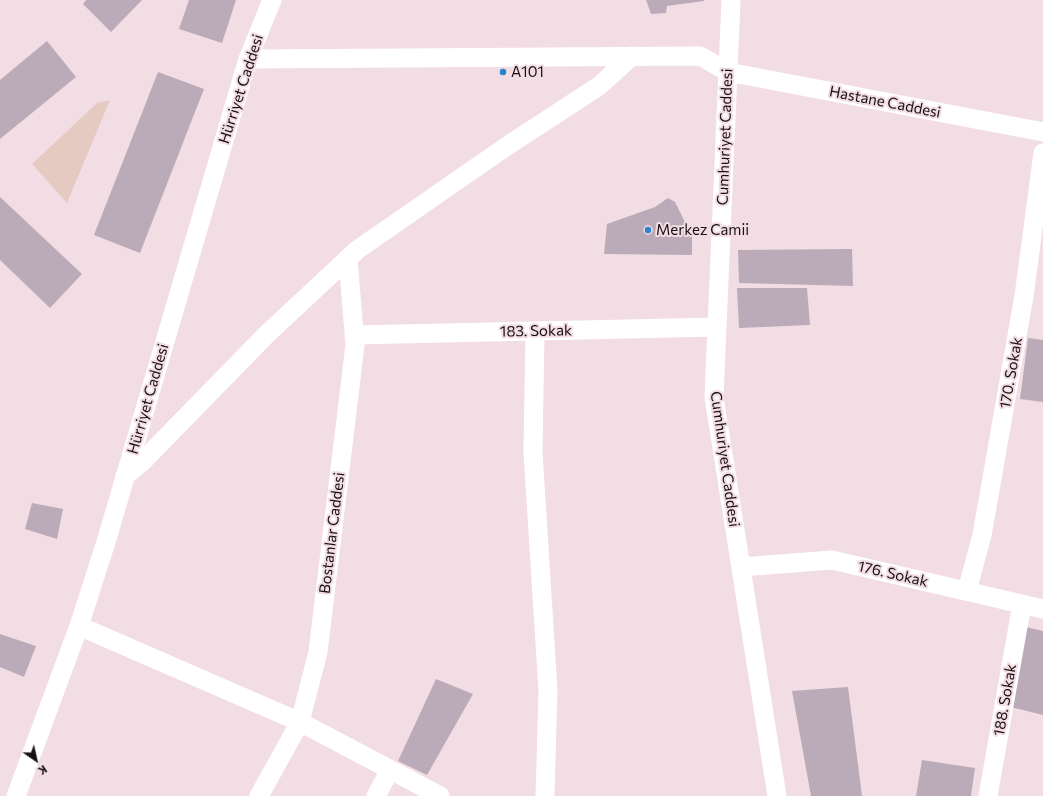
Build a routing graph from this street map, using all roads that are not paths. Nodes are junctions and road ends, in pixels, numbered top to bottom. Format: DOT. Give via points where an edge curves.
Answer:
graph roads {
  1 [pos="272,0"];
  2 [pos="730,0"];
  3 [pos="632,56"];
  4 [pos="248,59"];
  5 [pos="728,72"];
  6 [pos="1043,132"];
  7 [pos="1043,153"];
  8 [pos="348,259"];
  9 [pos="717,327"];
  10 [pos="535,331"];
  11 [pos="354,335"];
  12 [pos="125,476"];
  13 [pos="741,567"];
  14 [pos="967,591"];
  15 [pos="1022,604"];
  16 [pos="1043,609"];
  17 [pos="79,626"];
  18 [pos="300,722"];
  19 [pos="390,770"];
  20 [pos="16,796"];
  21 [pos="259,796"];
  22 [pos="376,796"];
  23 [pos="440,796"];
  24 [pos="545,796"];
  25 [pos="777,796"];
  26 [pos="989,796"];
  1 -- 4 [label="street, Hürriyet Caddesi"];
  2 -- 5 [label="street, Cumhuriyet Caddesi"];
  3 -- 4 [label="street, Hastane Caddesi"];
  3 -- 5 [label="street, Hastane Caddesi" via="700,56"];
  3 -- 8 [label="street" via="599,86 507,146 357,250"];
  4 -- 12 [label="street, Hürriyet Caddesi"];
  5 -- 6 [label="street, Hastane Caddesi"];
  5 -- 9 [label="street, Cumhuriyet Caddesi"];
  7 -- 14 [label="street, 170. Sokak" via="1024,296 982,535"];
  8 -- 11 [label="street, Bostanlar Caddesi"];
  8 -- 12 [label="street" via="266,335 141,463"];
  9 -- 10 [label="street, 183. Sokak"];
  9 -- 13 [label="street, Cumhuriyet Caddesi" via="714,397"];
  10 -- 11 [label="street, 183. Sokak"];
  10 -- 24 [label="street" via="534,452 548,690"];
  11 -- 18 [label="street, Bostanlar Caddesi" via="355,345 318,652"];
  12 -- 17 [label="street, Hürriyet Caddesi"];
  13 -- 14 [label="street, 176. Sokak" via="832,560"];
  13 -- 25 [label="street, Cumhuriyet Caddesi"];
  14 -- 15 [label="street, 176. Sokak"];
  15 -- 16 [label="street, 176. Sokak"];
  15 -- 26 [label="street, 188. Sokak"];
  17 -- 18 [label="street"];
  17 -- 20 [label="street, Hürriyet Caddesi"];
  18 -- 19 [label="street"];
  18 -- 21 [label="street, Bostanlar Caddesi"];
  19 -- 22 [label="street"];
  19 -- 23 [label="street"];
}
